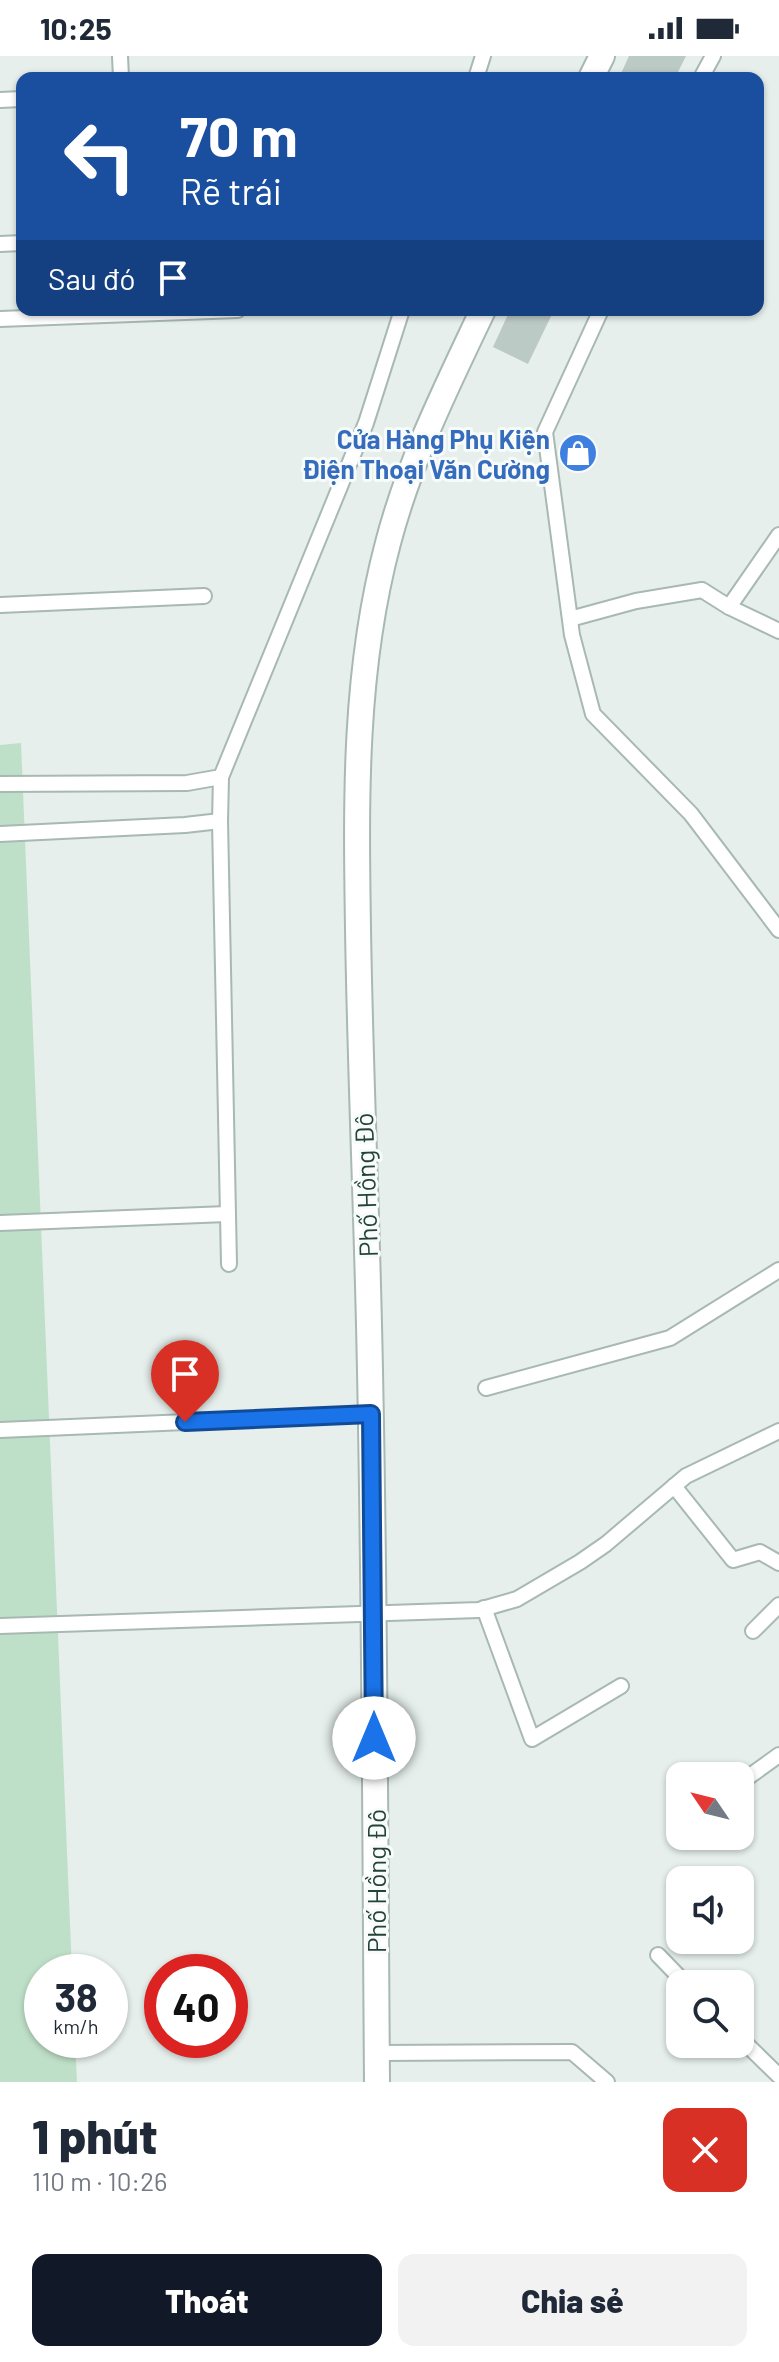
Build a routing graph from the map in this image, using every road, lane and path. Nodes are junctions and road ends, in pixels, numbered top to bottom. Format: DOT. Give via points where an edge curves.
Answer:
graph roads {
  1 [pos="57,316"];
  2 [pos="400,316"];
  3 [pos="480,316"];
  4 [pos="598,316"];
  5 [pos="0,319"];
  6 [pos="779,535"];
  7 [pos="204,596"];
  8 [pos="0,605"];
  9 [pos="729,607"];
  10 [pos="570,619"];
  11 [pos="779,631"];
  12 [pos="221,777"];
  13 [pos="0,784"];
  14 [pos="220,821"];
  15 [pos="0,834"];
  16 [pos="779,930"];
  17 [pos="227,1214"];
  18 [pos="0,1223"];
  19 [pos="229,1264"];
  20 [pos="779,1270"];
  21 [pos="486,1388"];
  22 [pos="371,1414"];
  23 [pos="0,1430"];
  24 [pos="779,1431"];
  25 [pos="674,1486"];
  26 [pos="779,1563"];
  27 [pos="779,1605"];
  28 [pos="484,1608"];
  29 [pos="373,1612"];
  30 [pos="0,1626"];
  31 [pos="753,1631"];
  32 [pos="621,1686"];
  33 [pos="779,1755"];
  34 [pos="754,1773"];
  35 [pos="658,1955"];
  36 [pos="672,1970"];
  37 [pos="754,2052"];
  38 [pos="377,2053"];
  39 [pos="779,2076"];
  40 [pos="377,2082"];
  41 [pos="607,2082"];
  1 -- 5 [label="lane"];
  2 -- 12 [label="lane" via="366,423"];
  3 -- 22 [label="street, Phố Hồng Đô" via="416,457 388,543 359,717 356,812"];
  4 -- 10 [label="lane" via="545,432"];
  6 -- 9 [label="lane"];
  7 -- 8 [label="lane"];
  9 -- 10 [label="lane" via="702,590"];
  9 -- 11 [label="lane"];
  10 -- 16 [label="lane" via="593,714 691,814"];
  12 -- 13 [label="lane" via="187,783"];
  12 -- 14 [label="lane"];
  14 -- 15 [label="lane"];
  14 -- 17 [label="lane"];
  17 -- 18 [label="lane"];
  17 -- 19 [label="lane"];
  20 -- 21 [label="lane" via="670,1338"];
  22 -- 23 [label="lane"];
  22 -- 29 [label="street, Phố Hồng Đô"];
  24 -- 25 [label="lane"];
  25 -- 26 [label="lane" via="733,1560 760,1552"];
  25 -- 28 [label="lane" via="580,1562 517,1599"];
  27 -- 31 [label="lane"];
  28 -- 29 [label="lane"];
  28 -- 32 [label="lane" via="532,1739"];
  29 -- 30 [label="lane"];
  29 -- 38 [label="street, Phố Hồng Đô"];
  33 -- 34 [label="lane"];
  35 -- 36 [label="lane"];
  37 -- 39 [label="lane"];
  38 -- 40 [label="street, Phố Hồng Đô"];
  38 -- 41 [label="lane" via="572,2052"];
}
